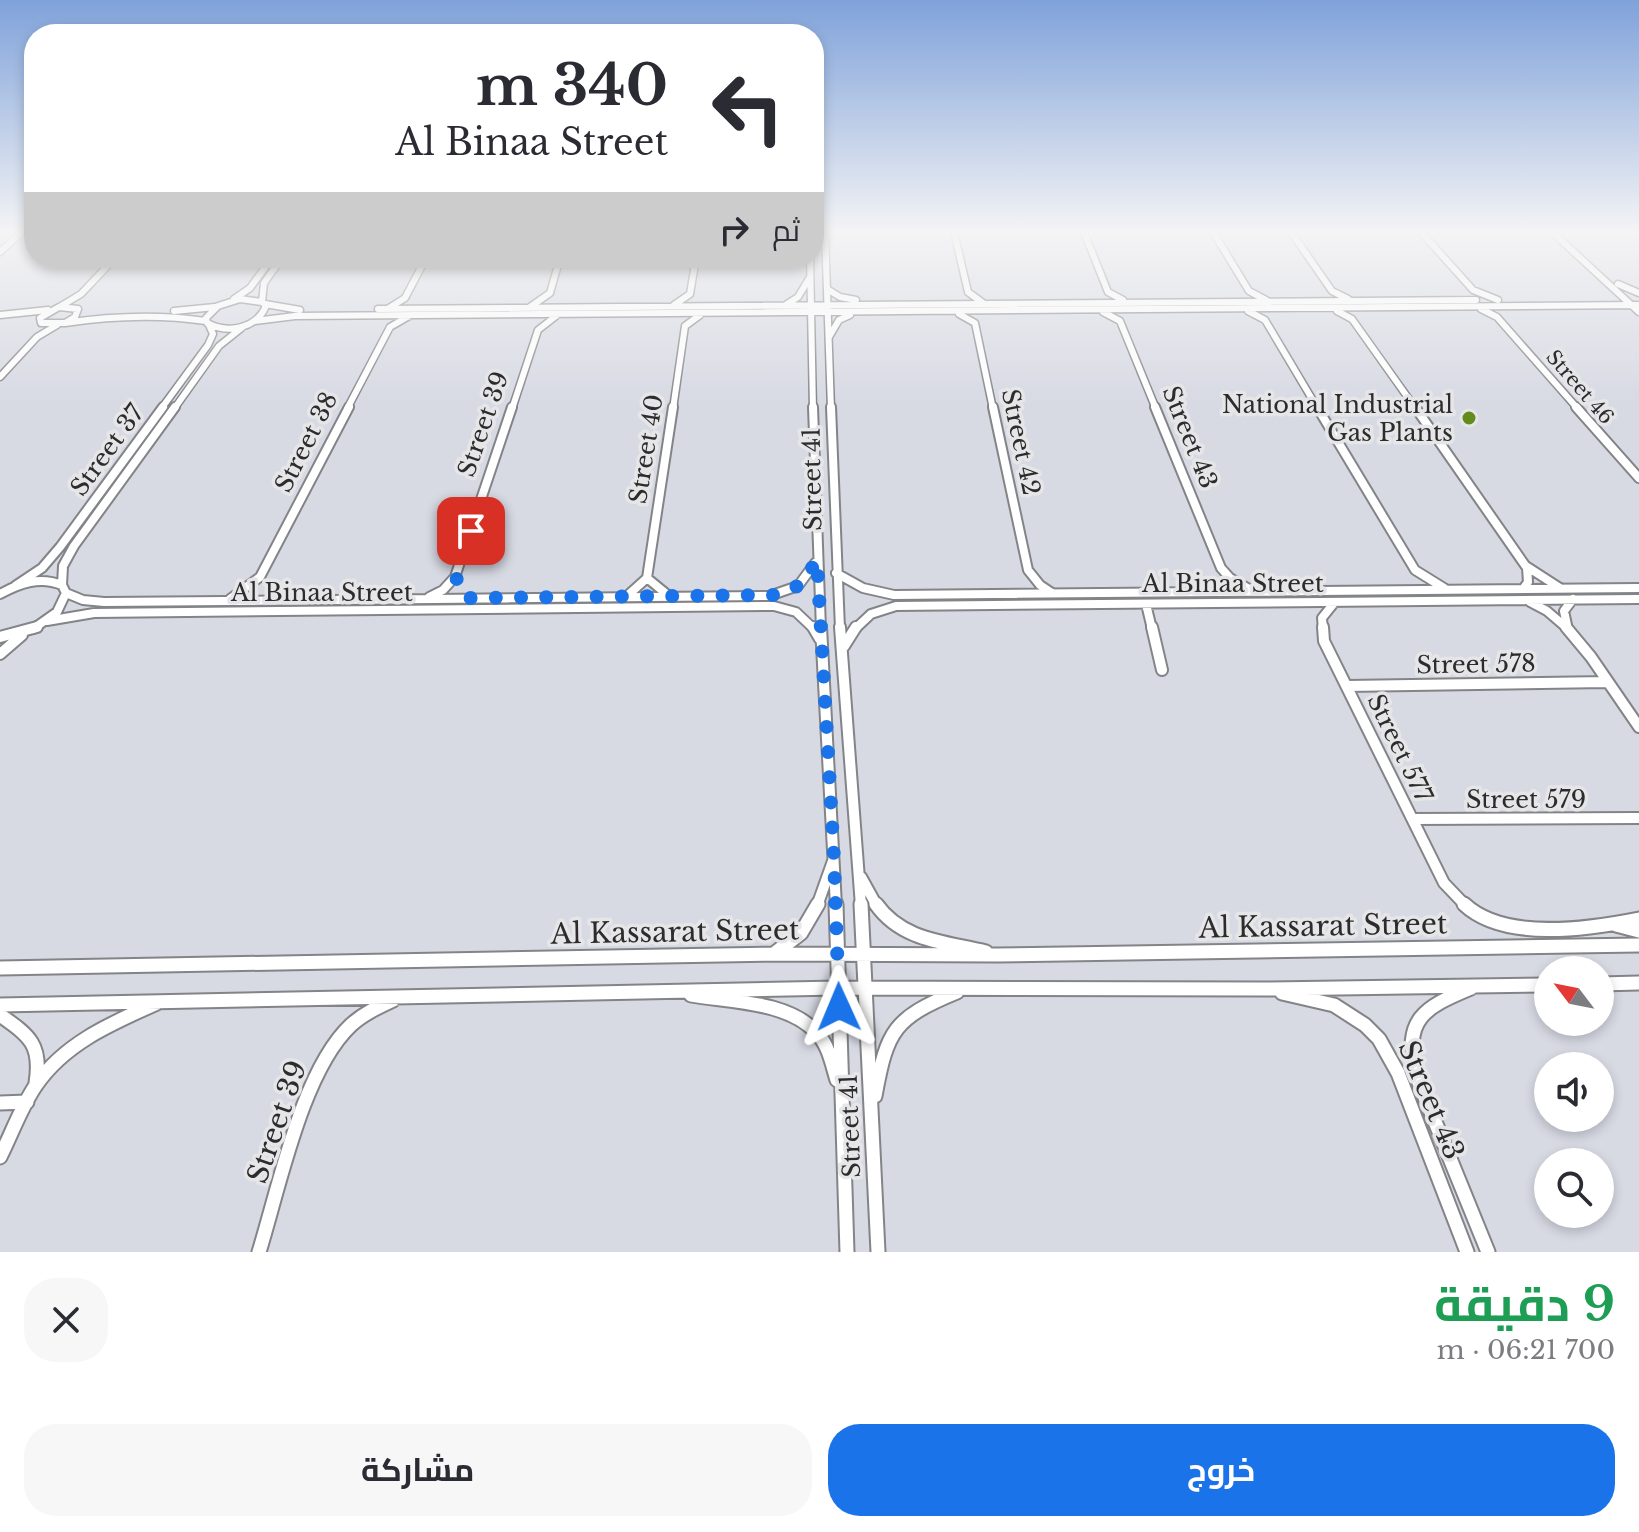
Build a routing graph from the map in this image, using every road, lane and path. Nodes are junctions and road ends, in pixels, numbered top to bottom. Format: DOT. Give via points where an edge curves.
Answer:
graph roads {
  1 [pos="84,290"];
  2 [pos="246,290"];
  3 [pos="264,290"];
  4 [pos="409,290"];
  5 [pos="691,290"];
  6 [pos="802,290"];
  7 [pos="810,290"];
  8 [pos="827,290"];
  9 [pos="829,290"];
  10 [pos="1473,290"];
  11 [pos="1249,291"];
  12 [pos="1332,291"];
  13 [pos="968,292"];
  14 [pos="1108,292"];
  15 [pos="550,293"];
  16 [pos="81,294"];
  17 [pos="690,294"];
  18 [pos="405,298"];
  19 [pos="1635,300"];
  20 [pos="228,302"];
  21 [pos="264,303"];
  22 [pos="1499,303"];
  23 [pos="874,304"];
  24 [pos="1356,304"];
  25 [pos="1470,304"];
  26 [pos="783,305"];
  27 [pos="1271,305"];
  28 [pos="1328,305"];
  29 [pos="218,306"];
  30 [pos="1129,306"];
  31 [pos="1243,306"];
  32 [pos="1098,307"];
  33 [pos="56,308"];
  34 [pos="77,308"];
  35 [pos="954,308"];
  36 [pos="986,308"];
  37 [pos="811,309"];
  38 [pos="827,309"];
  39 [pos="670,310"];
  40 [pos="705,310"];
  41 [pos="528,311"];
  42 [pos="562,311"];
  43 [pos="383,312"];
  44 [pos="414,312"];
  45 [pos="1639,312"];
  46 [pos="772,313"];
  47 [pos="855,313"];
  48 [pos="0,315"];
  49 [pos="20,315"];
  50 [pos="1497,317"];
  51 [pos="1352,319"];
  52 [pos="1265,320"];
  53 [pos="255,321"];
  54 [pos="1120,321"];
  55 [pos="41,322"];
  56 [pos="62,323"];
  57 [pos="208,323"];
  58 [pos="975,323"];
  59 [pos="244,326"];
  60 [pos="685,326"];
  61 [pos="390,327"];
  62 [pos="538,330"];
  63 [pos="812,331"];
  64 [pos="37,337"];
  65 [pos="829,337"];
  66 [pos="0,377"];
  67 [pos="1639,478"];
  68 [pos="817,560"];
  69 [pos="1524,563"];
  70 [pos="1221,568"];
  71 [pos="1028,570"];
  72 [pos="1415,570"];
  73 [pos="836,573"];
  74 [pos="455,577"];
  75 [pos="647,578"];
  76 [pos="262,585"];
  77 [pos="15,586"];
  78 [pos="1639,588"];
  79 [pos="64,589"];
  80 [pos="1563,589"];
  81 [pos="1252,590"];
  82 [pos="1408,590"];
  83 [pos="1447,590"];
  84 [pos="1210,591"];
  85 [pos="1052,593"];
  86 [pos="0,594"];
  87 [pos="1012,594"];
  88 [pos="1523,594"];
  89 [pos="624,597"];
  90 [pos="670,597"];
  91 [pos="469,598"];
  92 [pos="425,599"];
  93 [pos="1573,599"];
  94 [pos="1639,599"];
  95 [pos="278,600"];
  96 [pos="227,601"];
  97 [pos="1335,602"];
  98 [pos="1146,604"];
  99 [pos="47,621"];
  100 [pos="1567,625"];
  101 [pos="26,632"];
  102 [pos="0,637"];
  103 [pos="822,643"];
  104 [pos="844,646"];
  105 [pos="0,654"];
  106 [pos="1162,670"];
  107 [pos="1607,682"];
  108 [pos="1347,686"];
  109 [pos="1639,727"];
  110 [pos="1639,818"];
  111 [pos="1413,819"];
  112 [pos="834,858"];
  113 [pos="857,866"];
  114 [pos="1468,908"];
  115 [pos="1639,919"];
  116 [pos="1616,925"];
  117 [pos="1639,931"];
  118 [pos="1639,945"];
  119 [pos="774,954"];
  120 [pos="837,954"];
  121 [pos="864,954"];
  122 [pos="997,955"];
  123 [pos="0,968"];
  124 [pos="1639,983"];
  125 [pos="1614,984"];
  126 [pos="1534,985"];
  127 [pos="1475,986"];
  128 [pos="838,988"];
  129 [pos="867,989"];
  130 [pos="1267,989"];
  131 [pos="962,990"];
  132 [pos="675,992"];
  133 [pos="403,997"];
  134 [pos="160,1002"];
  135 [pos="0,1005"];
  136 [pos="0,1015"];
  137 [pos="35,1086"];
  138 [pos="841,1090"];
  139 [pos="27,1102"];
  140 [pos="0,1103"];
  141 [pos="872,1119"];
  142 [pos="0,1157"];
  143 [pos="259,1252"];
  144 [pos="847,1252"];
  145 [pos="878,1252"];
  146 [pos="1467,1252"];
  147 [pos="1488,1252"];
  1 -- 16 [label="street"];
  2 -- 20 [label="street"];
  3 -- 21 [label="street"];
  4 -- 18 [label="street"];
  5 -- 17 [label="street"];
  6 -- 26 [label="street"];
  7 -- 37 [label="street, Street 41"];
  8 -- 38 [label="street, Street 41"];
  9 -- 23 [label="street"];
  10 -- 22 [label="street"];
  10 -- 25 [label="street"];
  11 -- 27 [label="street"];
  11 -- 31 [label="street"];
  12 -- 24 [label="street"];
  12 -- 28 [label="street"];
  13 -- 35 [label="street"];
  13 -- 36 [label="street"];
  14 -- 30 [label="street"];
  14 -- 32 [label="street"];
  15 -- 41 [label="street"];
  15 -- 42 [label="street"];
  16 -- 33 [label="street"];
  16 -- 34 [label="street"];
  17 -- 39 [label="street"];
  17 -- 40 [label="street"];
  18 -- 43 [label="street"];
  18 -- 44 [label="street"];
  19 -- 22 [label="street"];
  19 -- 45 [label="street"];
  20 -- 21 [label="street"];
  20 -- 29 [label="street"];
  21 -- 43 [label="street" via="291,310"];
  21 -- 53 [label="street" via="265,312"];
  22 -- 25 [label="street"];
  22 -- 50 [label="street"];
  23 -- 35 [label="street"];
  23 -- 38 [label="street"];
  24 -- 25 [label="street"];
  24 -- 28 [label="street"];
  24 -- 51 [label="street"];
  25 -- 50 [label="street, Street 46"];
  26 -- 37 [label="street"];
  26 -- 40 [label="street"];
  27 -- 28 [label="street"];
  27 -- 31 [label="street"];
  27 -- 52 [label="street"];
  28 -- 51 [label="street"];
  29 -- 34 [label="street" via="182,311"];
  29 -- 57 [label="street, Street 37" via="208,315"];
  30 -- 31 [label="street"];
  30 -- 32 [label="street"];
  30 -- 54 [label="street"];
  31 -- 52 [label="street"];
  32 -- 36 [label="street"];
  32 -- 54 [label="street"];
  33 -- 34 [label="street"];
  33 -- 49 [label="street"];
  33 -- 55 [label="street"];
  34 -- 56 [label="street" via="78,314"];
  35 -- 36 [label="street"];
  35 -- 47 [label="street"];
  35 -- 58 [label="street"];
  36 -- 58 [label="street"];
  37 -- 38 [label="street"];
  37 -- 46 [label="street"];
  37 -- 63 [label="street, Street 41"];
  38 -- 47 [label="street"];
  38 -- 65 [label="street, Street 41"];
  39 -- 40 [label="street"];
  39 -- 42 [label="street"];
  39 -- 60 [label="street"];
  40 -- 46 [label="street"];
  40 -- 60 [label="street"];
  41 -- 42 [label="street"];
  41 -- 44 [label="street"];
  41 -- 62 [label="street"];
  42 -- 62 [label="street"];
  43 -- 44 [label="street"];
  43 -- 53 [label="street"];
  43 -- 61 [label="street"];
  44 -- 61 [label="street"];
  46 -- 63 [label="street" via="803,321"];
  47 -- 65 [label="street" via="839,320"];
  48 -- 49 [label="street"];
  49 -- 55 [label="street"];
  50 -- 67 [label="street, Street 46"];
  51 -- 69 [label="street"];
  52 -- 72 [label="street"];
  53 -- 59 [label="street"];
  54 -- 70 [label="street, Street 43"];
  55 -- 56 [label="street"];
  55 -- 64 [label="street"];
  56 -- 57 [label="street" via="188,317"];
  56 -- 64 [label="street"];
  57 -- 59 [label="street" via="226,329"];
  57 -- 77 [label="street, Street 37" via="213,334 208,345 60,547 42,568"];
  58 -- 71 [label="street, Street 42"];
  59 -- 79 [label="street, Street 37" via="219,346 74,546 63,566"];
  60 -- 75 [label="street, Street 40"];
  61 -- 76 [label="street, Street 38"];
  62 -- 74 [label="street, Street 39"];
  63 -- 68 [label="street, Street 41"];
  64 -- 66 [label="street"];
  65 -- 73 [label="street, Street 41"];
  68 -- 90 [label="street, Al Binaa Street" via="806,580 784,594"];
  68 -- 103 [label="street, Street 41"];
  69 -- 80 [label="street"];
  69 -- 88 [label="street" via="1529,578"];
  70 -- 81 [label="street"];
  70 -- 84 [label="street"];
  71 -- 85 [label="street"];
  71 -- 87 [label="street"];
  72 -- 82 [label="street"];
  72 -- 83 [label="street"];
  73 -- 87 [label="street, Al Binaa Street" via="886,594"];
  73 -- 104 [label="street, Street 41"];
  74 -- 91 [label="street" via="458,589"];
  74 -- 92 [label="street"];
  75 -- 89 [label="street"];
  75 -- 90 [label="street"];
  76 -- 95 [label="street"];
  76 -- 96 [label="street, Street 38"];
  77 -- 79 [label="street, Al Binaa Street" via="46,580"];
  77 -- 86 [label="street"];
  78 -- 80 [label="street, Al Binaa Street"];
  79 -- 96 [label="street, Al Binaa Street" via="83,600 104,602"];
  79 -- 99 [label="street, Street 37" via="63,604"];
  80 -- 88 [label="street, Al Binaa Street"];
  81 -- 82 [label="street, Al Binaa Street"];
  81 -- 84 [label="street, Al Binaa Street"];
  82 -- 83 [label="street, Al Binaa Street"];
  83 -- 88 [label="street, Al Binaa Street"];
  84 -- 85 [label="street, Al Binaa Street"];
  85 -- 87 [label="street, Al Binaa Street"];
  88 -- 93 [label="street, Al Binaa Street"];
  88 -- 97 [label="street, Al Binaa Street"];
  88 -- 100 [label="street"];
  89 -- 90 [label="street, Al Binaa Street"];
  89 -- 91 [label="street, Al Binaa Street"];
  91 -- 92 [label="street, Al Binaa Street"];
  92 -- 95 [label="street, Al Binaa Street"];
  93 -- 94 [label="street, Al Binaa Street"];
  93 -- 100 [label="street" via="1564,611"];
  95 -- 96 [label="street, Al Binaa Street"];
  97 -- 98 [label="street, Al Binaa Street"];
  97 -- 108 [label="street, Street 577" via="1322,618 1321,629"];
  98 -- 104 [label="street, Al Binaa Street" via="887,607 861,621"];
  98 -- 106 [label="street"];
  99 -- 101 [label="street"];
  99 -- 103 [label="street, Al Binaa Street" via="94,613 774,606 807,618"];
  100 -- 107 [label="street"];
  101 -- 102 [label="street"];
  101 -- 105 [label="street"];
  103 -- 112 [label="street, Street 41"];
  104 -- 113 [label="street, Street 41"];
  107 -- 108 [label="street, Street 578"];
  107 -- 109 [label="street"];
  108 -- 111 [label="street, Street 577"];
  110 -- 111 [label="street, Street 579"];
  111 -- 114 [label="street, Street 577" via="1444,883"];
  112 -- 119 [label="street" via="814,919"];
  112 -- 120 [label="street, Street 41"];
  113 -- 121 [label="street, Street 41"];
  113 -- 122 [label="street" via="877,910 894,928"];
  114 -- 116 [label="street, Al Kassarat Street" via="1515,928"];
  115 -- 116 [label="street, Al Kassarat Street"];
  116 -- 117 [label="street"];
  118 -- 122 [label="street, Al Kassarat Street"];
  119 -- 120 [label="street, Al Kassarat Street"];
  119 -- 123 [label="street, Al Kassarat Street"];
  120 -- 121 [label="street, Al Kassarat Street"];
  120 -- 128 [label="street, Street 41"];
  121 -- 122 [label="street, Al Kassarat Street"];
  121 -- 129 [label="street, Street 41"];
  124 -- 125 [label="street"];
  126 -- 127 [label="street"];
  127 -- 130 [label="street"];
  127 -- 147 [label="street, Street 43" via="1424,1009 1410,1043 1416,1075"];
  128 -- 129 [label="street"];
  128 -- 132 [label="street"];
  128 -- 138 [label="street, Street 41"];
  129 -- 131 [label="street"];
  129 -- 141 [label="street, Street 41"];
  130 -- 131 [label="street"];
  130 -- 146 [label="street, Street 43" via="1334,1005 1379,1039 1398,1073"];
  131 -- 141 [label="street" via="919,1007 895,1026 886,1041"];
  132 -- 133 [label="street"];
  132 -- 138 [label="street" via="787,1013 804,1021 828,1051"];
  133 -- 134 [label="street"];
  133 -- 143 [label="street, Street 39" via="361,1018 326,1056 313,1079"];
  134 -- 135 [label="street"];
  134 -- 137 [label="street" via="72,1047"];
  136 -- 137 [label="street" via="34,1042 39,1069"];
  137 -- 139 [label="street"];
  138 -- 144 [label="street, Street 41"];
  139 -- 140 [label="street"];
  139 -- 142 [label="street"];
  141 -- 145 [label="street, Street 41"];
}
